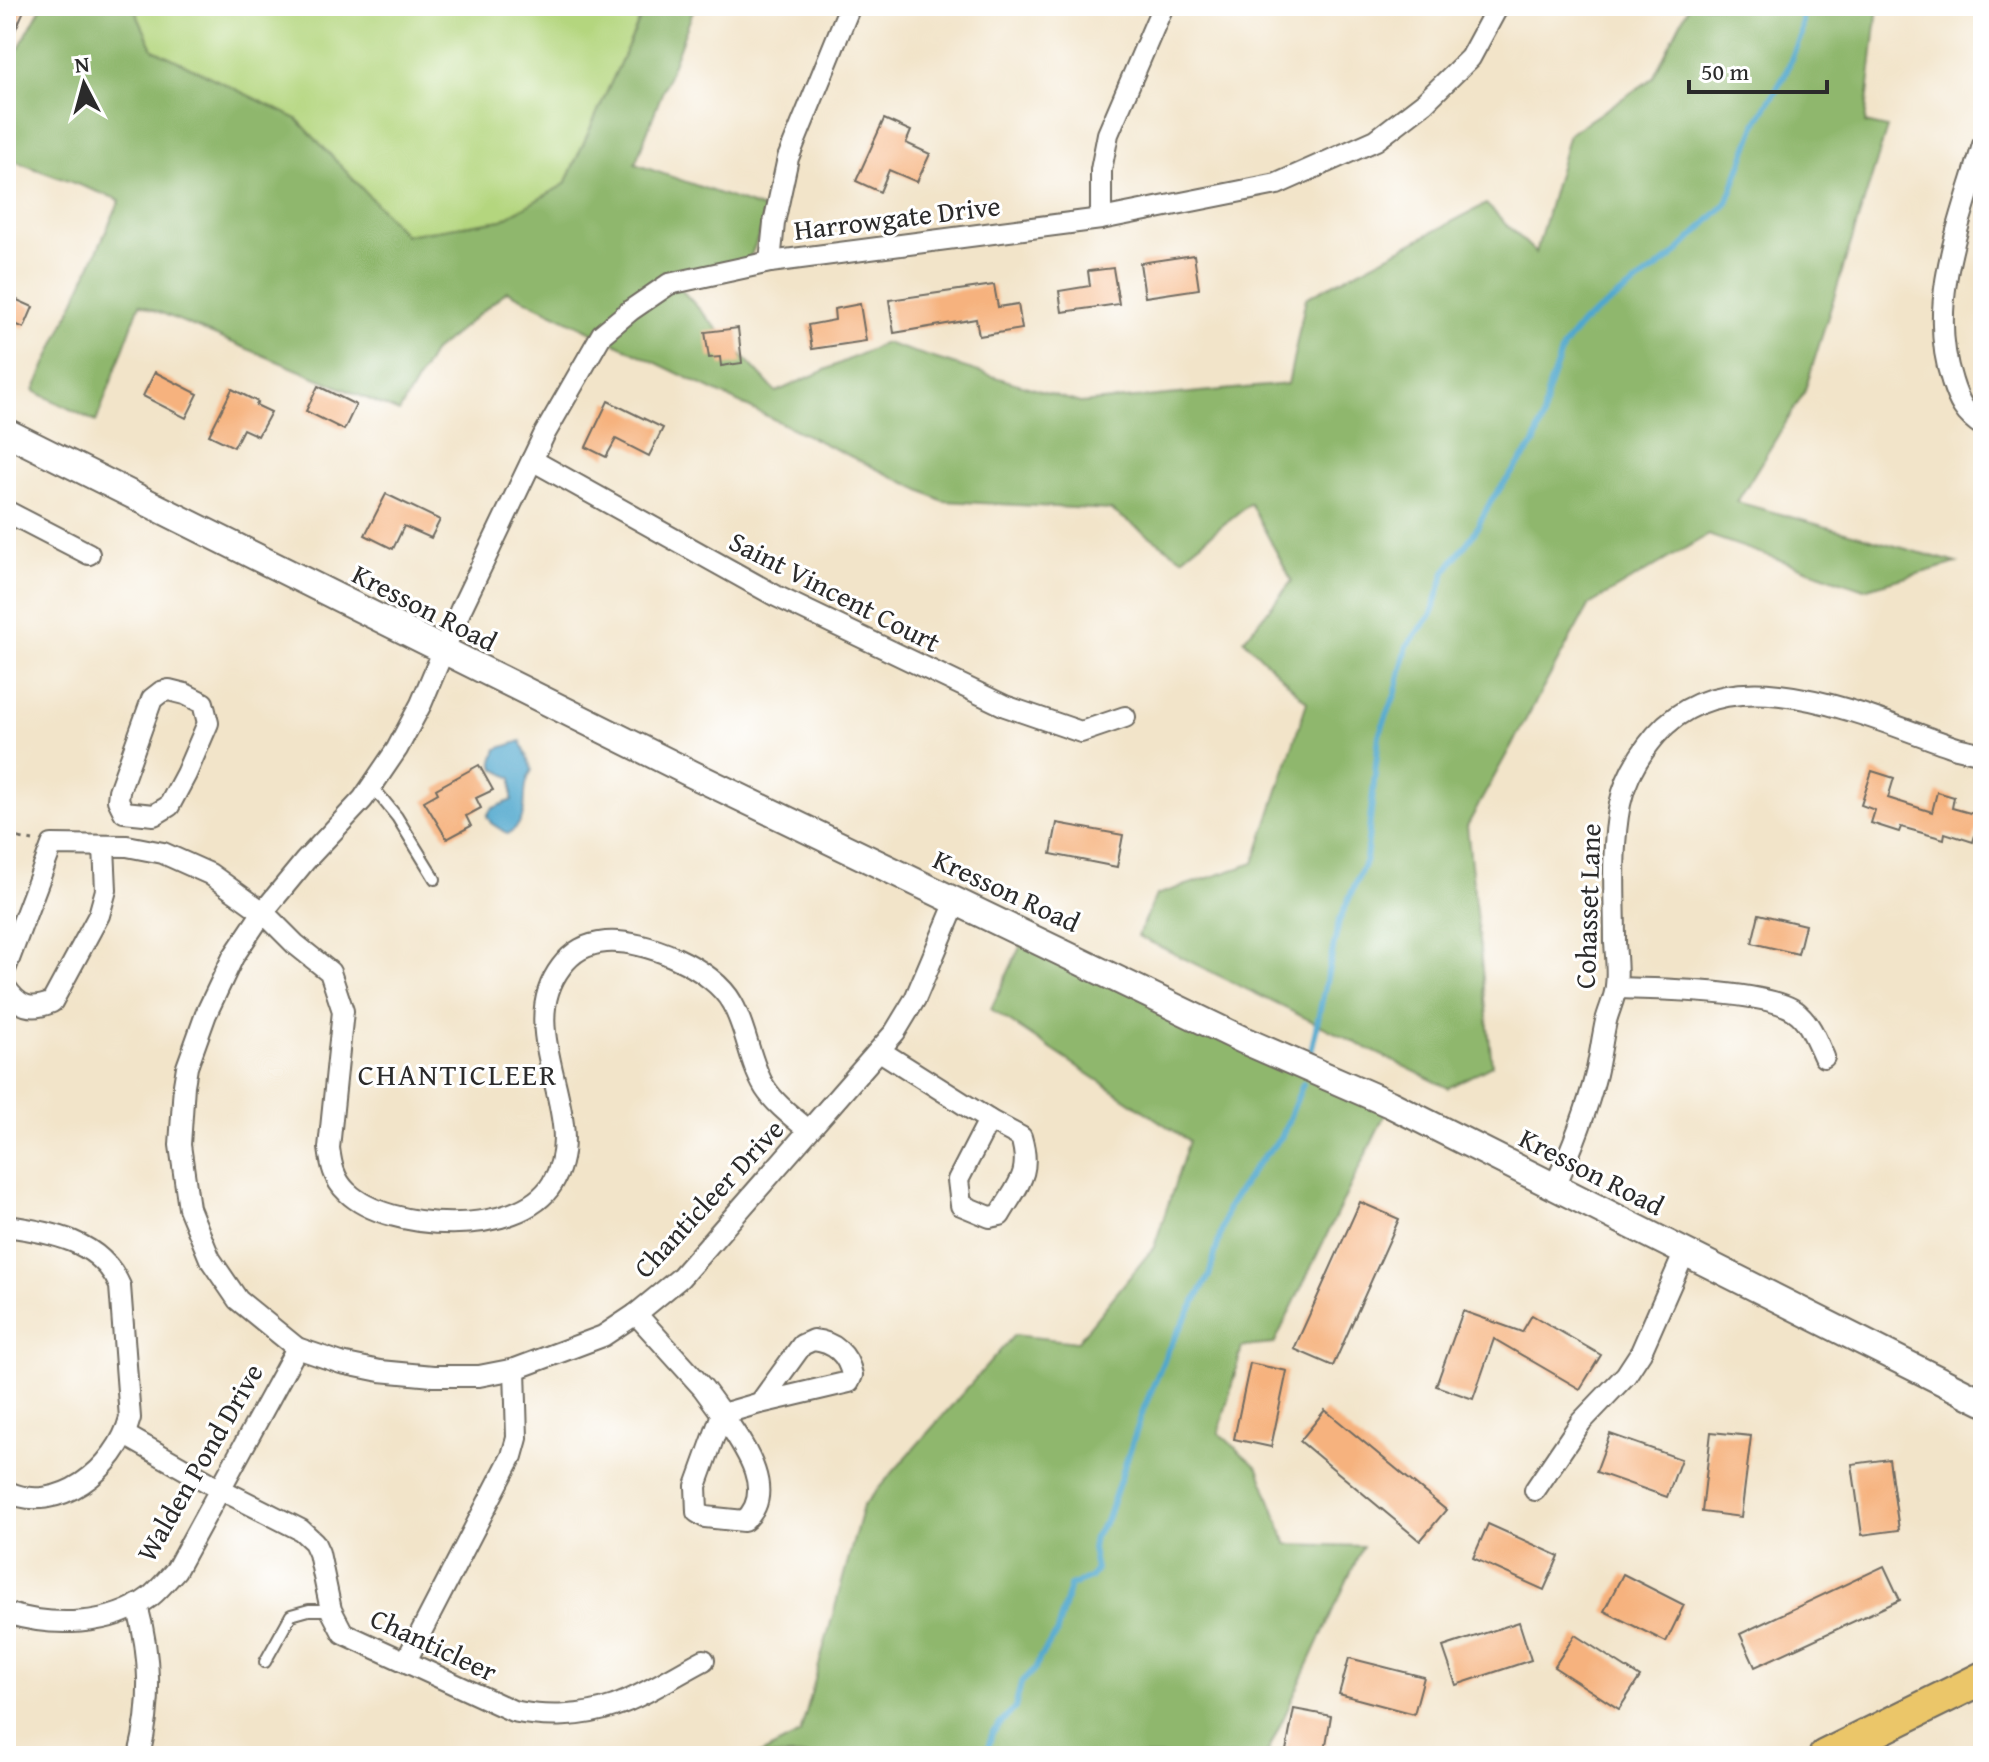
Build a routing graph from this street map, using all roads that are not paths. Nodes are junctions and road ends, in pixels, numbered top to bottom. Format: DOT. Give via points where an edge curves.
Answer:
graph roads {
  1 [pos="850,6"];
  2 [pos="1163,6"];
  3 [pos="1498,6"];
  4 [pos="1983,145"];
  5 [pos="1101,219"];
  6 [pos="770,262"];
  7 [pos="1983,426"];
  8 [pos="6,432"];
  9 [pos="532,460"];
  10 [pos="6,511"];
  11 [pos="89,554"];
  12 [pos="443,652"];
  13 [pos="1125,717"];
  14 [pos="1983,754"];
  15 [pos="372,786"];
  16 [pos="154,815"];
  17 [pos="104,847"];
  18 [pos="155,852"];
  19 [pos="435,879"];
  20 [pos="956,902"];
  21 [pos="263,912"];
  22 [pos="6,967"];
  23 [pos="6,988"];
  24 [pos="1616,988"];
  25 [pos="880,1051"];
  26 [pos="1824,1057"];
  27 [pos="989,1120"];
  28 [pos="808,1130"];
  29 [pos="1554,1188"];
  30 [pos="6,1226"];
  31 [pos="1684,1254"];
  32 [pos="636,1314"];
  33 [pos="297,1348"];
  34 [pos="515,1369"];
  35 [pos="1983,1402"];
  36 [pos="760,1403"];
  37 [pos="722,1414"];
  38 [pos="125,1435"];
  39 [pos="220,1489"];
  40 [pos="1535,1490"];
  41 [pos="6,1491"];
  42 [pos="137,1605"];
  43 [pos="331,1610"];
  44 [pos="6,1613"];
  45 [pos="704,1660"];
  46 [pos="406,1661"];
  47 [pos="265,1662"];
  48 [pos="1983,1678"];
  49 [pos="139,1756"];
  50 [pos="1825,1756"];
  1 -- 6 [label="street" via="788,158"];
  2 -- 5 [label="street" via="1108,134 1101,170"];
  3 -- 5 [label="street, Harrowgate Drive" via="1470,58 1376,140 1277,184"];
  4 -- 7 [label="street" via="1948,265 1943,306 1945,361 1959,404"];
  5 -- 6 [label="street, Harrowgate Drive"];
  6 -- 9 [label="street, Harrowgate Drive" via="669,284 602,334"];
  8 -- 12 [label="street, Kresson Road"];
  9 -- 12 [label="street, Harrowgate Drive"];
  9 -- 13 [label="street, Saint Vincent Court" via="776,596 1005,706 1081,732"];
  10 -- 11 [label="street"];
  12 -- 15 [label="street, Chanticleer Drive" via="421,704"];
  12 -- 20 [label="street, Kresson Road"];
  14 -- 24 [label="street, Cohasset Lane" via="1804,697 1714,698 1677,715 1647,746 1620,802 1614,850"];
  15 -- 19 [label="lane"];
  15 -- 21 [label="street, Chanticleer Drive"];
  16 -- 16 [label="street" via="124,812 119,791 152,699 169,690 203,703 208,723 169,806"];
  16 -- 18 [label="street"];
  17 -- 18 [label="street"];
  17 -- 22 [label="street" via="52,845"];
  17 -- 23 [label="street" via="106,890 99,915 52,1002 27,1008"];
  18 -- 21 [label="street" via="210,874"];
  20 -- 25 [label="street, Chanticleer Drive" via="915,999"];
  20 -- 29 [label="street, Kresson Road" via="1243,1040 1390,1104"];
  21 -- 28 [label="street" via="330,972 343,1011 329,1148 332,1170 345,1191 367,1206 409,1219 467,1224 522,1210 548,1192 559,1173 563,1148 544,1017 558,971 585,945 637,943 710,979 732,1002 766,1090"];
  21 -- 33 [label="street, Chanticleer Drive" via="233,957 206,1014 184,1085 180,1145 189,1208 210,1259 238,1300"];
  24 -- 26 [label="street" via="1696,989 1785,1004 1799,1013"];
  24 -- 29 [label="street, Cohasset Lane" via="1596,1074"];
  25 -- 27 [label="street"];
  25 -- 28 [label="street, Chanticleer Drive"];
  27 -- 27 [label="street" via="1021,1137 1027,1158 1000,1215 990,1217 961,1205 958,1180"];
  28 -- 32 [label="street, Chanticleer Drive" via="680,1278"];
  29 -- 31 [label="street, Kresson Road"];
  30 -- 38 [label="street" via="85,1246 113,1270 120,1286 130,1418"];
  31 -- 35 [label="street, Kresson Road"];
  31 -- 40 [label="street" via="1641,1352 1581,1422"];
  32 -- 34 [label="street, Chanticleer Drive" via="603,1336"];
  32 -- 37 [label="street"];
  33 -- 34 [label="street, Chanticleer Drive" via="341,1363 419,1375 479,1376"];
  33 -- 39 [label="street, Walden Pond Drive"];
  34 -- 46 [label="street" via="517,1438 512,1456"];
  36 -- 37 [label="street"];
  37 -- 37 [label="street" via="755,1469 757,1501 744,1521 697,1512 696,1486"];
  38 -- 39 [label="street, Chanticleer"];
  38 -- 41 [label="street" via="108,1459 68,1493 44,1499"];
  39 -- 42 [label="street, Walden Pond Drive" via="176,1570"];
  39 -- 43 [label="street, Chanticleer" via="301,1530 314,1542"];
  42 -- 44 [label="street, Walden Pond Drive" via="105,1618 63,1622"];
  42 -- 49 [label="street" via="150,1689"];
  43 -- 46 [label="street, Chanticleer" via="343,1633"];
  43 -- 47 [label="lane" via="291,1615"];
  45 -- 46 [label="street, Chanticleer" via="614,1706 535,1716 513,1711"];
  48 -- 50 [label="main road"];
}
